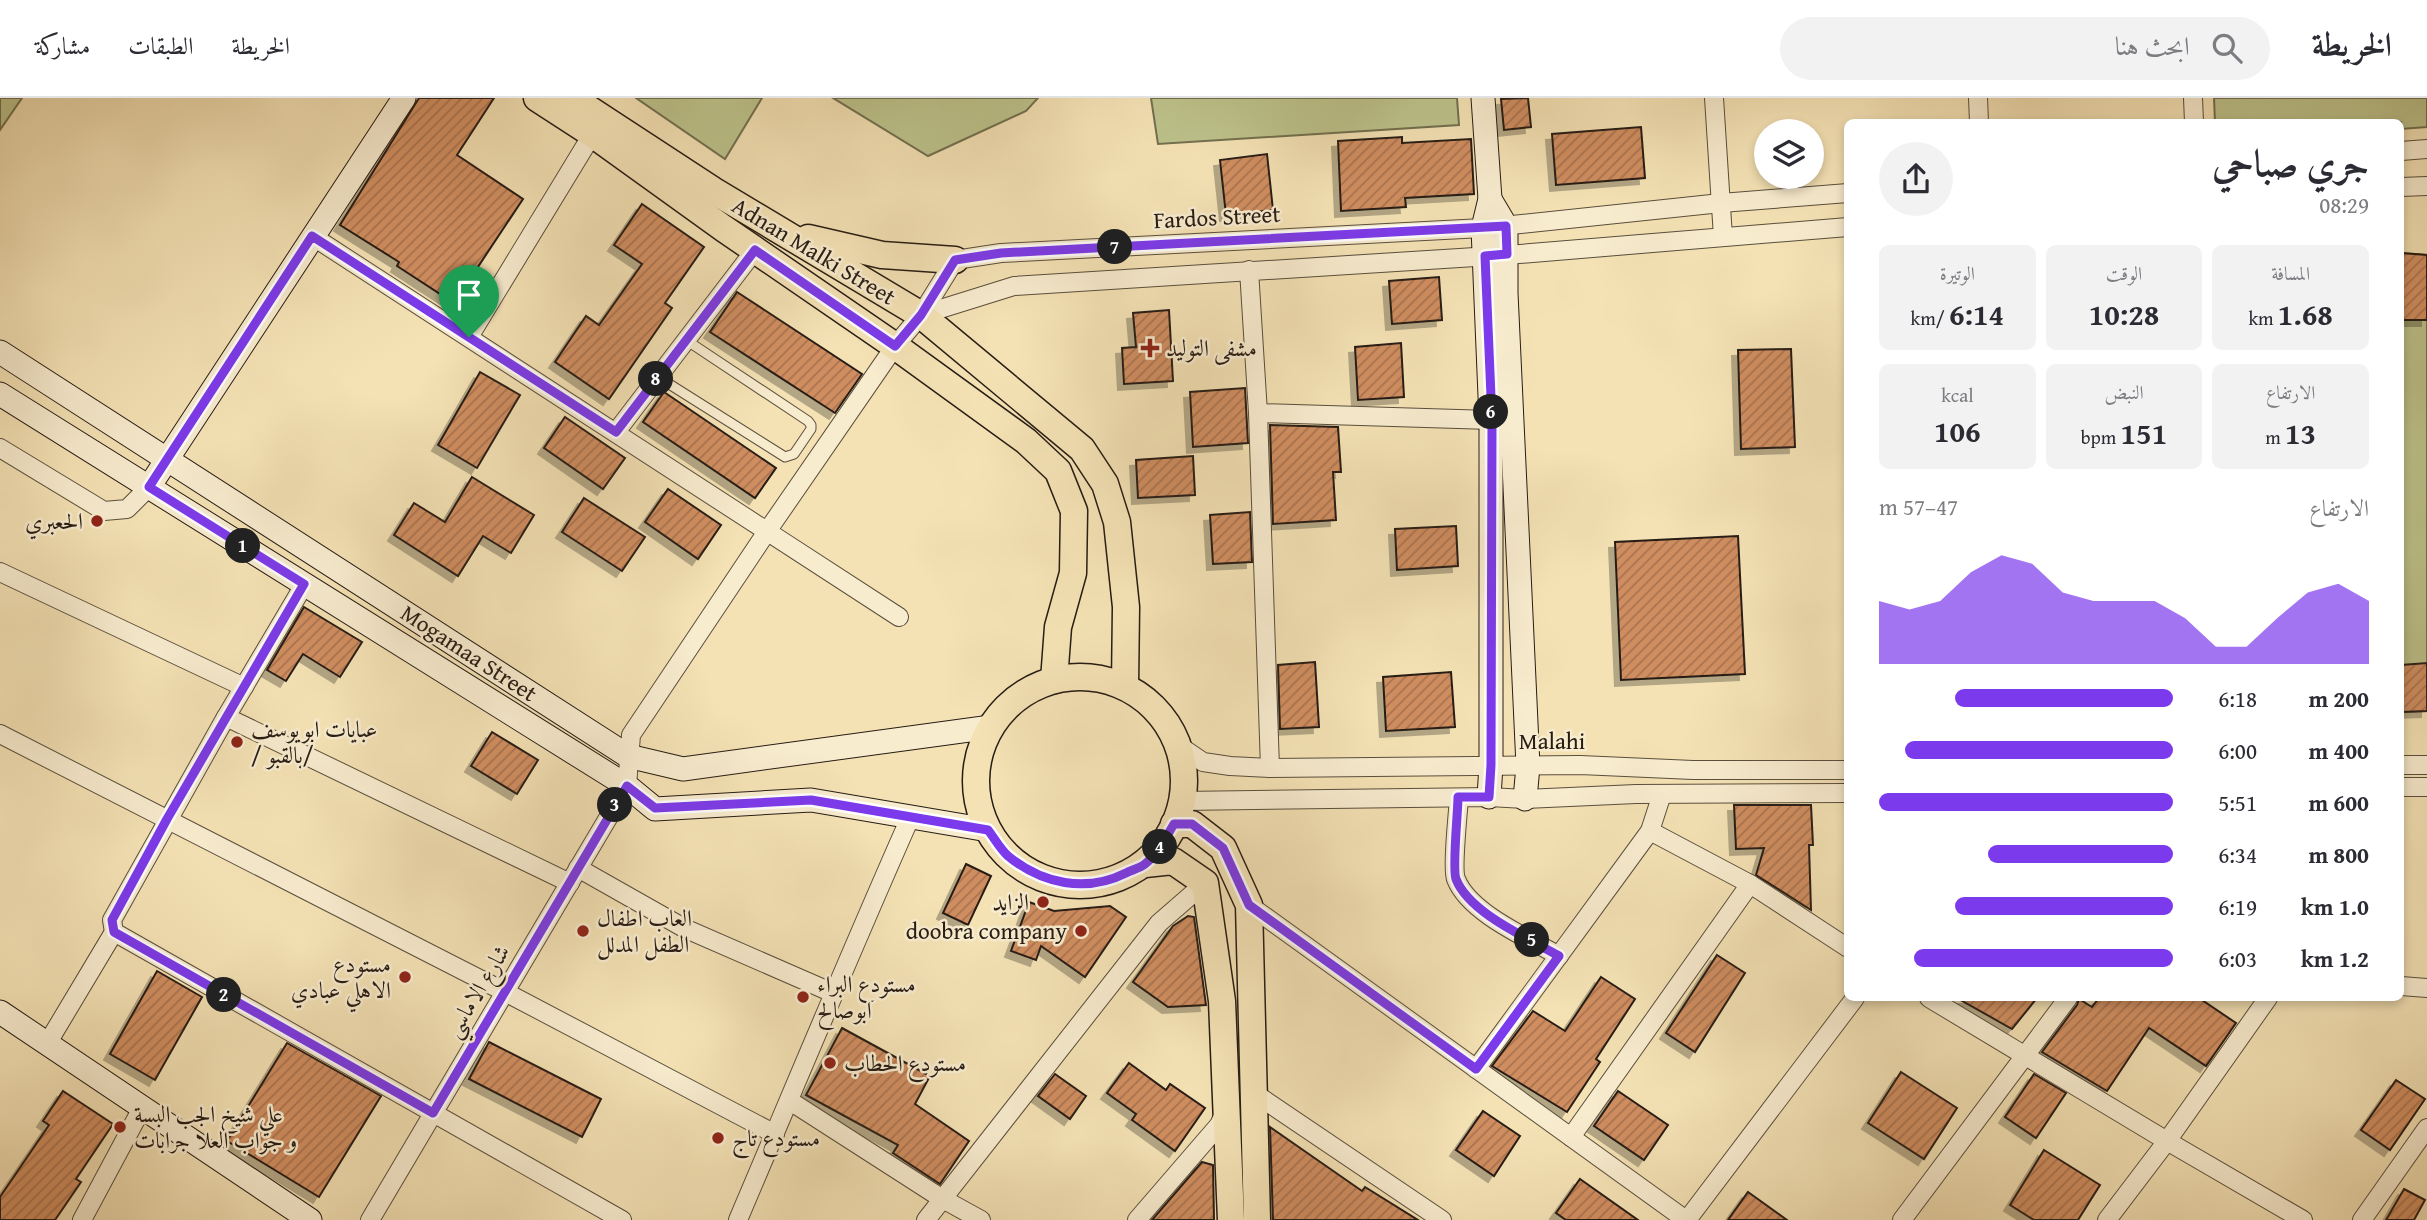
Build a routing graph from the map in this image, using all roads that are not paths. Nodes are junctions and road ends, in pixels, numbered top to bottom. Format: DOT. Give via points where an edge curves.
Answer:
graph roads {
  1 [pos="404,98"];
  2 [pos="537,98"];
  3 [pos="572,98"];
  4 [pos="1483,98"];
  5 [pos="1714,98"];
  6 [pos="1978,98"];
  7 [pos="2193,98"];
  8 [pos="1979,119"];
  9 [pos="2194,119"];
  10 [pos="597,126"];
  11 [pos="2427,149"];
  12 [pos="2404,151"];
  13 [pos="2427,186"];
  14 [pos="2404,187"];
  15 [pos="1844,193"];
  16 [pos="1721,203"];
  17 [pos="1494,227"];
  18 [pos="1844,227"];
  19 [pos="789,234"];
  20 [pos="312,236"];
  21 [pos="1723,237"];
  22 [pos="755,250"];
  23 [pos="1496,255"];
  24 [pos="955,260"];
  25 [pos="1249,270"];
  26 [pos="921,315"];
  27 [pos="469,337"];
  28 [pos="686,340"];
  29 [pos="895,346"];
  30 [pos="0,352"];
  31 [pos="658,377"];
  32 [pos="0,394"];
  33 [pos="1258,413"];
  34 [pos="1492,420"];
  35 [pos="616,432"];
  36 [pos="0,448"];
  37 [pos="167,459"];
  38 [pos="149,487"];
  39 [pos="768,530"];
  40 [pos="0,572"];
  41 [pos="304,584"];
  42 [pos="899,617"];
  43 [pos="1054,680"];
  44 [pos="1125,686"];
  45 [pos="244,687"];
  46 [pos="226,717"];
  47 [pos="991,727"];
  48 [pos="0,734"];
  49 [pos="1178,744"];
  50 [pos="628,756"];
  51 [pos="1491,765"];
  52 [pos="2404,765"];
  53 [pos="2427,765"];
  54 [pos="1528,766"];
  55 [pos="1270,768"];
  56 [pos="1844,770"];
  57 [pos="627,786"];
  58 [pos="2427,787"];
  59 [pos="2404,788"];
  60 [pos="1844,793"];
  61 [pos="1662,794"];
  62 [pos="1458,797"];
  63 [pos="1489,797"];
  64 [pos="1525,799"];
  65 [pos="1178,813"];
  66 [pos="910,818"];
  67 [pos="167,819"];
  68 [pos="988,830"];
  69 [pos="1650,831"];
  70 [pos="1145,864"];
  71 [pos="574,876"];
  72 [pos="1205,883"];
  73 [pos="1750,884"];
  74 [pos="1249,905"];
  75 [pos="114,932"];
  76 [pos="1844,945"];
  77 [pos="1559,956"];
  78 [pos="2404,986"];
  79 [pos="2427,988"];
  80 [pos="505,992"];
  81 [pos="833,993"];
  82 [pos="1251,999"];
  83 [pos="1222,1001"];
  84 [pos="1853,1001"];
  85 [pos="1934,1001"];
  86 [pos="2066,1001"];
  87 [pos="2266,1001"];
  88 [pos="0,1012"];
  89 [pos="47,1044"];
  90 [pos="2025,1054"];
  91 [pos="1476,1069"];
  92 [pos="1254,1093"];
  93 [pos="790,1101"];
  94 [pos="142,1108"];
  95 [pos="1226,1108"];
  96 [pos="433,1113"];
  97 [pos="2427,1128"];
  98 [pos="775,1134"];
  99 [pos="1571,1137"];
  100 [pos="2167,1142"];
  101 [pos="941,1198"];
  102 [pos="82,1220"];
  103 [pos="310,1220"];
  104 [pos="370,1220"];
  105 [pos="622,1220"];
  106 [pos="737,1220"];
  107 [pos="926,1220"];
  108 [pos="981,1220"];
  109 [pos="1137,1220"];
  110 [pos="1231,1220"];
  111 [pos="1257,1220"];
  112 [pos="1442,1220"];
  113 [pos="1687,1220"];
  114 [pos="1902,1220"];
  115 [pos="2107,1220"];
  116 [pos="2303,1220"];
  117 [pos="2362,1220"];
  1 -- 20 [label="main road"];
  2 -- 10 [label="main road, Adnan Malki Street"];
  3 -- 10 [label="main road, Adnan Malki Street"];
  4 -- 17 [label="main road"];
  5 -- 16 [label="street"];
  6 -- 8 [label="street"];
  7 -- 9 [label="street"];
  10 -- 19 [label="main road, Adnan Malki Street"];
  10 -- 22 [label="main road, Adnan Malki Street"];
  10 -- 27 [label="street"];
  11 -- 12 [label="street"];
  13 -- 14 [label="street"];
  15 -- 16 [label="street, Fardos Street"];
  16 -- 17 [label="street, Fardos Street"];
  16 -- 21 [label="street"];
  17 -- 23 [label="main road"];
  17 -- 24 [label="street, Fardos Street" via="1001,253"];
  18 -- 21 [label="street"];
  19 -- 24 [label="main road" via="882,255"];
  19 -- 26 [label="main road, Adnan Malki Street"];
  20 -- 27 [label="street"];
  20 -- 37 [label="main road"];
  21 -- 23 [label="street"];
  22 -- 28 [label="street"];
  22 -- 29 [label="main road, Adnan Malki Street"];
  23 -- 25 [label="street"];
  23 -- 34 [label="main road"];
  23 -- 54 [label="main road" via="1507,307"];
  24 -- 26 [label="street"];
  25 -- 26 [label="street" via="1014,286"];
  25 -- 33 [label="street"];
  26 -- 29 [label="street"];
  26 -- 44 [label="main road, Adnan Malki Street" via="1082,449 1105,484 1117,522 1126,607"];
  27 -- 35 [label="street"];
  28 -- 31 [label="street"];
  28 -- 31 [label="lane" via="811,425 794,454 785,457"];
  29 -- 39 [label="street"];
  29 -- 43 [label="main road, Adnan Malki Street" via="1026,440 1058,471 1074,511 1074,535 1073,572 1058,626"];
  30 -- 37 [label="main road, Mogamaa Street"];
  31 -- 35 [label="street"];
  32 -- 38 [label="main road, Mogamaa Street"];
  33 -- 34 [label="street"];
  33 -- 55 [label="street"];
  34 -- 51 [label="main road"];
  35 -- 39 [label="street"];
  36 -- 38 [label="street" via="104,511 127,509"];
  37 -- 38 [label="main road"];
  37 -- 50 [label="main road, Mogamaa Street"];
  38 -- 41 [label="main road, Mogamaa Street"];
  39 -- 42 [label="street"];
  39 -- 50 [label="street" via="631,736"];
  40 -- 45 [label="street"];
  41 -- 45 [label="street"];
  41 -- 57 [label="main road, Mogamaa Street"];
  43 -- 44 [label="main road" via="1102,679"];
  43 -- 47 [label="main road" via="1029,690"];
  44 -- 49 [label="main road" via="1166,721"];
  45 -- 46 [label="street"];
  46 -- 67 [label="street"];
  46 -- 71 [label="street"];
  47 -- 50 [label="main road, Mogamaa Street" via="683,769"];
  47 -- 68 [label="main road" via="976,778"];
  48 -- 67 [label="street"];
  49 -- 55 [label="street, Malahi" via="1203,762"];
  49 -- 65 [label="main road" via="1184,773"];
  50 -- 57 [label="street"];
  51 -- 54 [label="street, Malahi"];
  51 -- 55 [label="street, Malahi"];
  51 -- 63 [label="main road"];
  52 -- 53 [label="street"];
  54 -- 56 [label="street, Malahi"];
  54 -- 64 [label="main road"];
  57 -- 66 [label="main road, Mogamaa Street" via="655,808 811,800"];
  57 -- 71 [label="street, شارع الاماسي"];
  58 -- 59 [label="street"];
  60 -- 61 [label="street"];
  61 -- 64 [label="street"];
  61 -- 69 [label="street"];
  62 -- 63 [label="street"];
  62 -- 65 [label="street"];
  62 -- 77 [label="street" via="1454,877 1466,897"];
  63 -- 64 [label="street"];
  65 -- 70 [label="main road"];
  65 -- 74 [label="main road" via="1223,848"];
  66 -- 68 [label="main road, Mogamaa Street"];
  66 -- 81 [label="street"];
  67 -- 75 [label="street" via="112,920"];
  67 -- 80 [label="street"];
  68 -- 70 [label="main road" via="1006,854 1029,872 1056,882 1086,885 1115,879"];
  69 -- 73 [label="street"];
  69 -- 77 [label="street"];
  70 -- 72 [label="main road" via="1173,861"];
  71 -- 80 [label="street, شارع الاماسي"];
  71 -- 81 [label="street"];
  72 -- 83 [label="main road"];
  72 -- 101 [label="street" via="1159,923"];
  73 -- 76 [label="street"];
  73 -- 99 [label="street"];
  74 -- 82 [label="main road"];
  74 -- 91 [label="street"];
  75 -- 89 [label="street"];
  75 -- 96 [label="street"];
  77 -- 91 [label="street"];
  78 -- 79 [label="street"];
  80 -- 96 [label="street, شارع الاماسي"];
  80 -- 98 [label="street"];
  81 -- 93 [label="street"];
  82 -- 83 [label="main road"];
  82 -- 92 [label="main road"];
  83 -- 95 [label="main road"];
  84 -- 113 [label="street"];
  85 -- 90 [label="street"];
  86 -- 90 [label="street"];
  87 -- 100 [label="street"];
  88 -- 89 [label="main road"];
  89 -- 94 [label="main road"];
  90 -- 100 [label="street"];
  90 -- 114 [label="street"];
  91 -- 99 [label="street"];
  92 -- 111 [label="main road"];
  92 -- 112 [label="street"];
  93 -- 98 [label="street"];
  93 -- 101 [label="street"];
  94 -- 102 [label="street"];
  94 -- 103 [label="main road"];
  95 -- 109 [label="street" via="1219,1125"];
  95 -- 110 [label="main road"];
  96 -- 104 [label="street, شارع الاماسي"];
  96 -- 105 [label="street"];
  97 -- 117 [label="street"];
  98 -- 106 [label="street"];
  99 -- 113 [label="street"];
  100 -- 115 [label="street"];
  100 -- 116 [label="street"];
  101 -- 107 [label="street"];
  101 -- 108 [label="street"];
}
